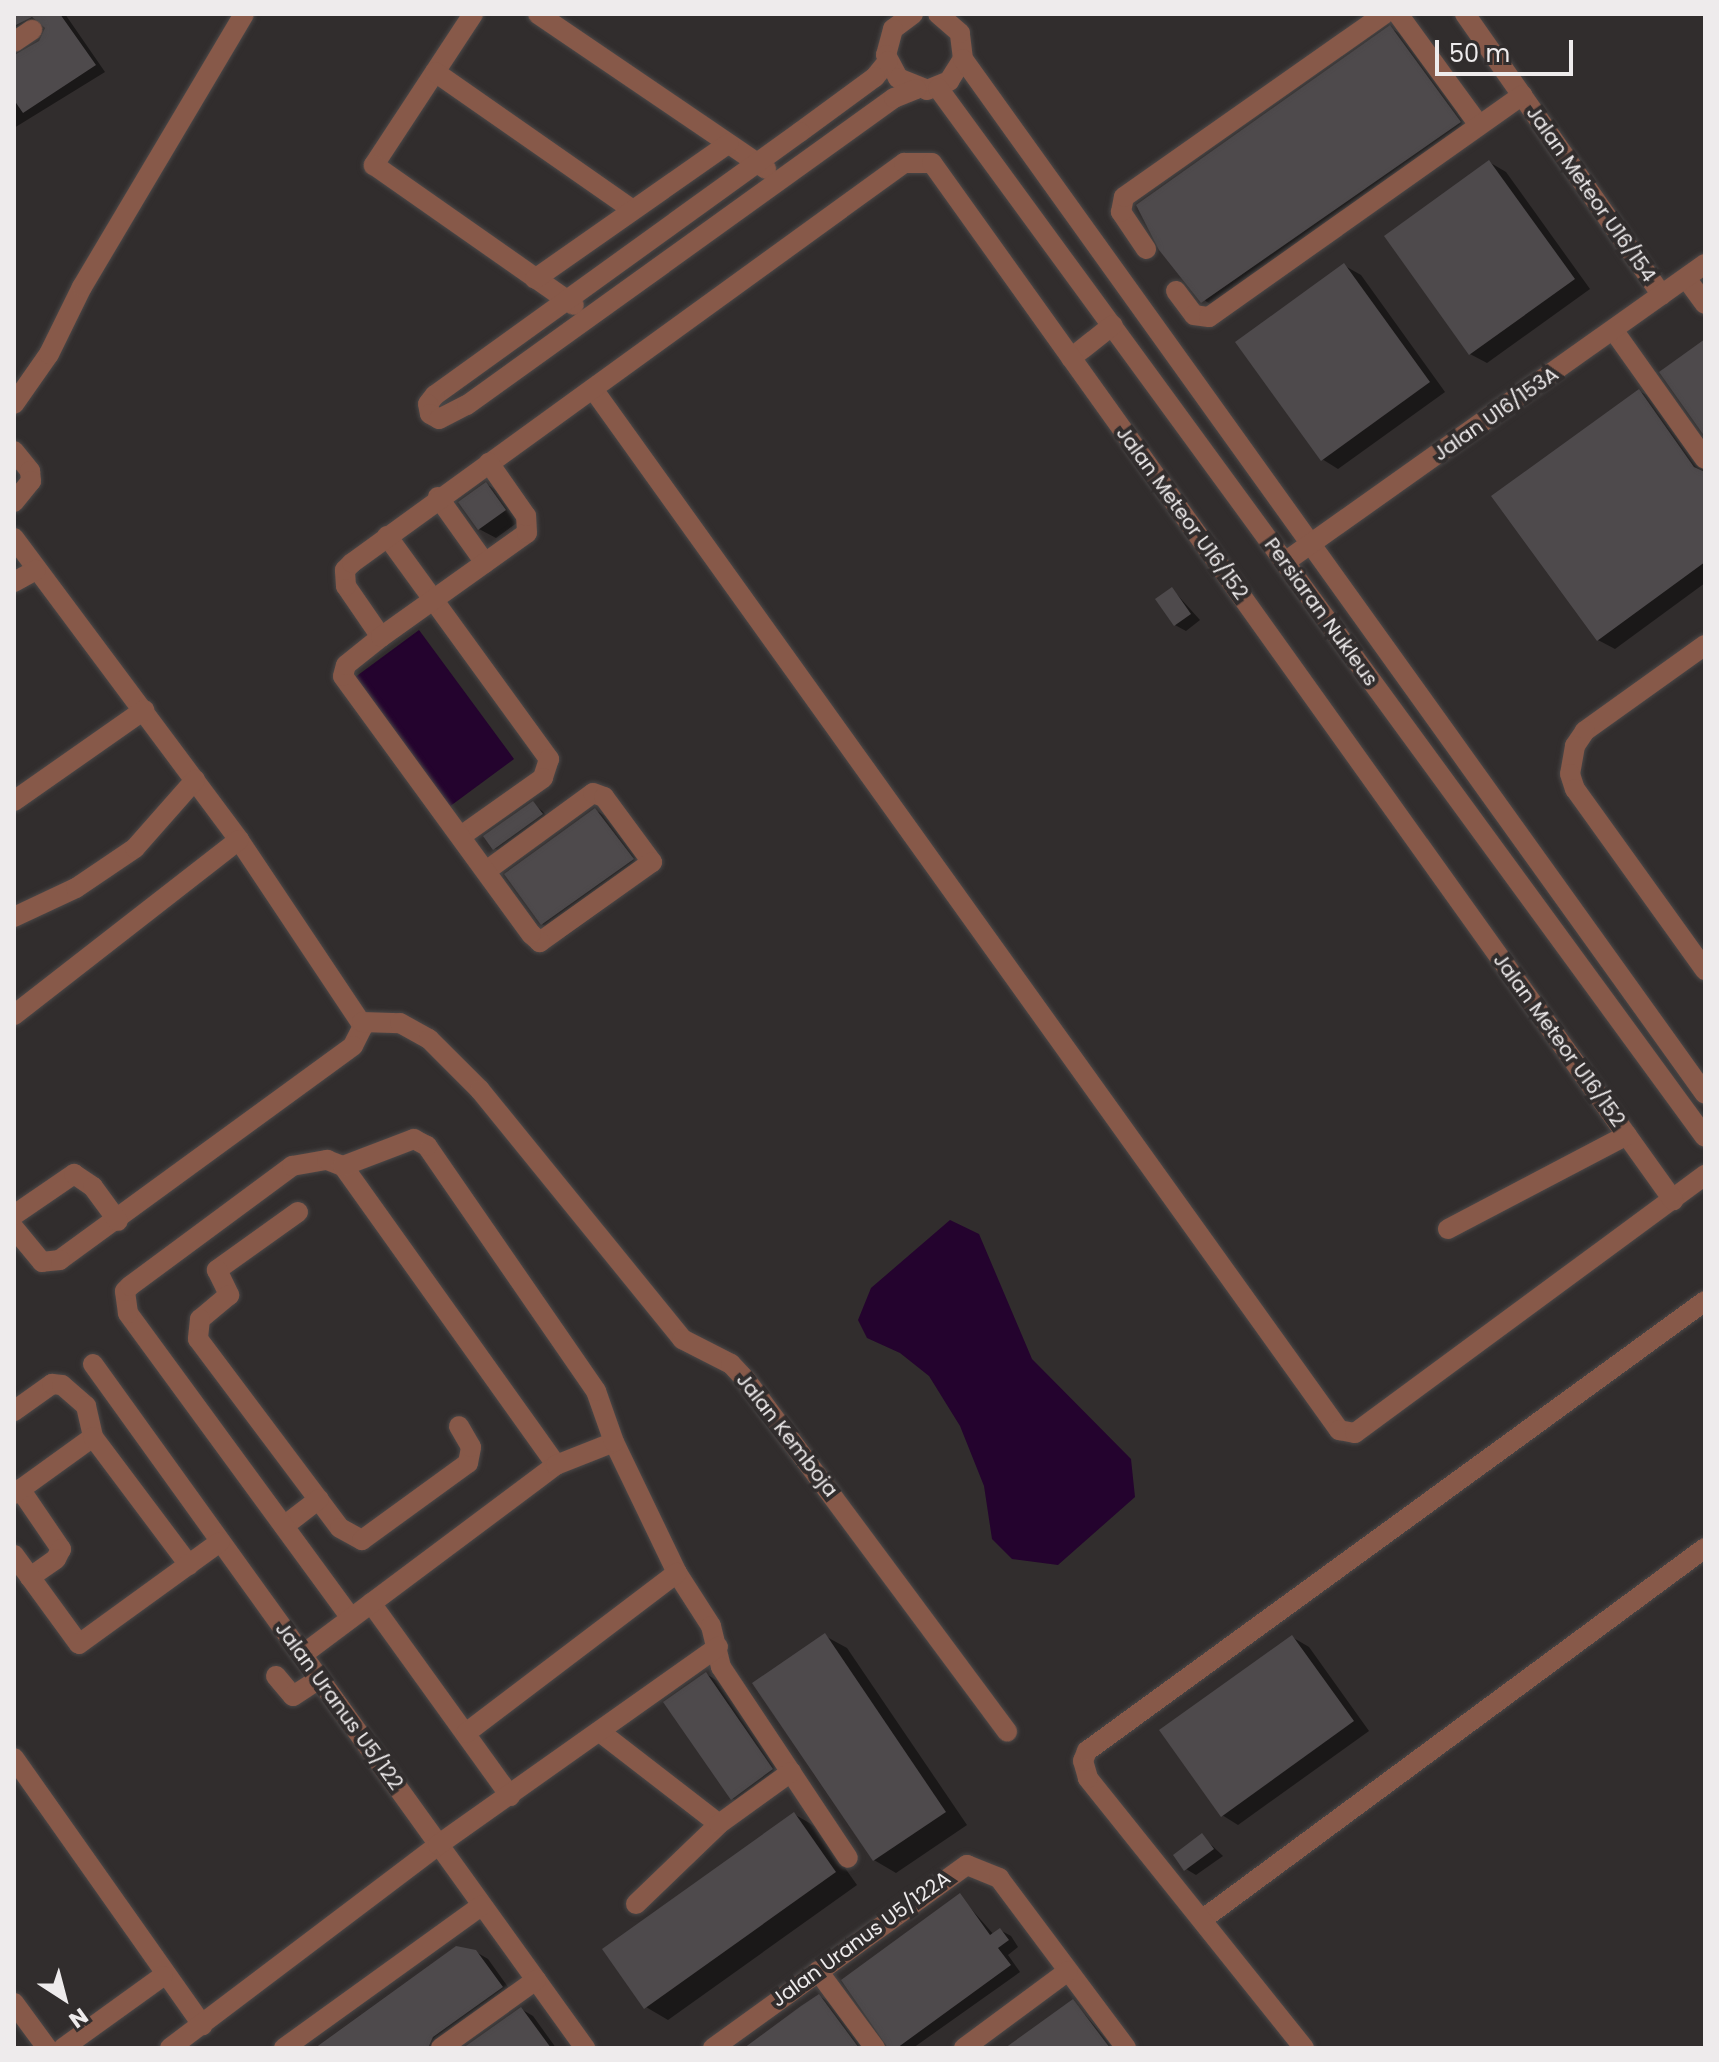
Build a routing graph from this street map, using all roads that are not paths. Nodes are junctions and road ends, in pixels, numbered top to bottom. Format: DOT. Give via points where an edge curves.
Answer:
graph roads {
  1 [pos="244,14"];
  2 [pos="473,14"];
  3 [pos="538,14"];
  4 [pos="913,14"];
  5 [pos="938,14"];
  6 [pos="1384,14"];
  7 [pos="1398,14"];
  8 [pos="1465,14"];
  9 [pos="32,30"];
  10 [pos="14,42"];
  11 [pos="963,59"];
  12 [pos="888,61"];
  13 [pos="435,72"];
  14 [pos="938,88"];
  15 [pos="916,89"];
  16 [pos="1522,95"];
  17 [pos="1479,125"];
  18 [pos="728,144"];
  19 [pos="757,163"];
  20 [pos="781,180"];
  21 [pos="633,210"];
  22 [pos="1146,249"];
  23 [pos="1705,264"];
  24 [pos="1686,278"];
  25 [pos="535,279"];
  26 [pos="1176,291"];
  27 [pos="1662,295"];
  28 [pos="567,300"];
  29 [pos="1705,304"];
  30 [pos="591,317"];
  31 [pos="1113,325"];
  32 [pos="1614,331"];
  33 [pos="1071,358"];
  34 [pos="593,389"];
  35 [pos="14,404"];
  36 [pos="14,451"];
  37 [pos="1705,459"];
  38 [pos="489,463"];
  39 [pos="438,497"];
  40 [pos="14,502"];
  41 [pos="387,536"];
  42 [pos="14,538"];
  43 [pos="1310,545"];
  44 [pos="1285,562"];
  45 [pos="485,563"];
  46 [pos="36,570"];
  47 [pos="14,582"];
  48 [pos="433,601"];
  49 [pos="381,637"];
  50 [pos="1705,645"];
  51 [pos="144,710"];
  52 [pos="195,780"];
  53 [pos="14,801"];
  54 [pos="461,836"];
  55 [pos="239,840"];
  56 [pos="486,871"];
  57 [pos="14,917"];
  58 [pos="1705,970"];
  59 [pos="14,1015"];
  60 [pos="362,1022"];
  61 [pos="1705,1094"];
  62 [pos="1627,1135"];
  63 [pos="1705,1137"];
  64 [pos="343,1166"];
  65 [pos="1705,1175"];
  66 [pos="1673,1200"];
  67 [pos="298,1212"];
  68 [pos="14,1215"];
  69 [pos="118,1221"];
  70 [pos="14,1228"];
  71 [pos="1448,1229"];
  72 [pos="1705,1301"];
  73 [pos="93,1364"];
  74 [pos="14,1411"];
  75 [pos="459,1426"];
  76 [pos="93,1437"];
  77 [pos="614,1442"];
  78 [pos="556,1465"];
  79 [pos="17,1492"];
  80 [pos="319,1499"];
  81 [pos="284,1526"];
  82 [pos="220,1542"];
  83 [pos="1705,1548"];
  84 [pos="14,1555"];
  85 [pos="189,1565"];
  86 [pos="677,1573"];
  87 [pos="30,1577"];
  88 [pos="371,1603"];
  89 [pos="351,1618"];
  90 [pos="718,1647"];
  91 [pos="302,1655"];
  92 [pos="276,1676"];
  93 [pos="319,1679"];
  94 [pos="600,1732"];
  95 [pos="1007,1732"];
  96 [pos="466,1733"];
  97 [pos="14,1758"];
  98 [pos="791,1772"];
  99 [pos="510,1796"];
  100 [pos="719,1824"];
  101 [pos="438,1845"];
  102 [pos="848,1858"];
  103 [pos="636,1904"];
  104 [pos="482,1905"];
  105 [pos="1203,1919"];
  106 [pos="818,1971"];
  107 [pos="1068,1971"];
  108 [pos="163,1976"];
  109 [pos="536,1980"];
  110 [pos="14,2003"];
  111 [pos="202,2025"];
  112 [pos="47,2048"];
  113 [pos="63,2048"];
  114 [pos="170,2048"];
  115 [pos="284,2048"];
  116 [pos="441,2048"];
  117 [pos="585,2048"];
  118 [pos="713,2048"];
  119 [pos="875,2048"];
  120 [pos="964,2048"];
  121 [pos="1126,2048"];
  122 [pos="1304,2048"];
  1 -- 35 [label="street" via="82,287 49,354"];
  2 -- 13 [label="street"];
  3 -- 18 [label="street"];
  4 -- 12 [label="street" via="893,29"];
  5 -- 11 [label="street, Persiaran Nukleus" via="960,33"];
  6 -- 22 [label="street" via="1124,197 1121,212"];
  7 -- 17 [label="street"];
  8 -- 16 [label="street, Jalan Meteor U16/154"];
  9 -- 10 [label="street"];
  11 -- 14 [label="street" via="958,71"];
  11 -- 43 [label="street, Persiaran Nukleus"];
  12 -- 15 [label="street" via="898,78"];
  12 -- 19 [label="street" via="875,77"];
  13 -- 21 [label="street"];
  13 -- 25 [label="street" via="374,165"];
  14 -- 15 [label="street"];
  14 -- 31 [label="street, Persiaran Nukleus"];
  15 -- 20 [label="street" via="894,98"];
  16 -- 17 [label="street"];
  16 -- 27 [label="street, Jalan Meteor U16/154"];
  17 -- 26 [label="street" via="1209,317 1199,319"];
  18 -- 19 [label="street"];
  18 -- 21 [label="street"];
  19 -- 20 [label="street"];
  19 -- 28 [label="street"];
  20 -- 30 [label="street"];
  21 -- 25 [label="street"];
  23 -- 24 [label="street, Jalan U16/153A"];
  24 -- 27 [label="street, Jalan U16/153A"];
  24 -- 29 [label="street"];
  25 -- 28 [label="street"];
  27 -- 32 [label="street, Jalan U16/153A"];
  28 -- 30 [label="street"];
  28 -- 30 [label="street" via="435,395 428,404 430,414 439,419 451,415"];
  31 -- 33 [label="street"];
  31 -- 44 [label="street, Persiaran Nukleus"];
  32 -- 37 [label="street"];
  32 -- 43 [label="street, Jalan U16/153A"];
  33 -- 34 [label="street, Jalan Meteor U16/152" via="943,174 921,159 904,163"];
  33 -- 62 [label="street, Jalan Meteor U16/152"];
  34 -- 38 [label="street, Jalan Meteor U16/152"];
  34 -- 66 [label="street" via="1339,1430 1355,1433"];
  36 -- 40 [label="street" via="30,471 31,481"];
  38 -- 39 [label="street, Jalan Meteor U16/152"];
  38 -- 45 [label="street" via="530,527"];
  39 -- 41 [label="street, Jalan Meteor U16/152"];
  39 -- 45 [label="street"];
  41 -- 48 [label="street"];
  41 -- 49 [label="street, Jalan Meteor U16/152" via="352,563 344,578"];
  42 -- 46 [label="street"];
  43 -- 44 [label="street, Jalan U16/153A"];
  43 -- 61 [label="street, Persiaran Nukleus"];
  44 -- 63 [label="street, Persiaran Nukleus"];
  45 -- 48 [label="street"];
  46 -- 47 [label="street"];
  46 -- 51 [label="street"];
  48 -- 49 [label="street"];
  48 -- 54 [label="street" via="550,764 543,778"];
  49 -- 54 [label="street" via="346,665 343,676"];
  50 -- 58 [label="street" via="1585,731 1575,746 1570,774 1575,789"];
  51 -- 52 [label="street"];
  51 -- 53 [label="street"];
  52 -- 55 [label="street"];
  52 -- 57 [label="street" via="135,848 76,888"];
  54 -- 56 [label="street"];
  55 -- 59 [label="street"];
  55 -- 60 [label="street"];
  56 -- 56 [label="street" via="593,793 604,797 652,862 540,942"];
  60 -- 69 [label="street" via="353,1046"];
  60 -- 95 [label="street, Jalan Kemboja" via="400,1023 429,1039 480,1090 682,1339 731,1364 746,1380"];
  62 -- 66 [label="street, Jalan Meteor U16/152"];
  62 -- 71 [label="street"];
  64 -- 77 [label="street" via="414,1139 427,1146 596,1391"];
  64 -- 78 [label="street"];
  64 -- 81 [label="street" via="327,1160 292,1166 125,1291 128,1313"];
  65 -- 66 [label="street"];
  67 -- 80 [label="street" via="217,1270 229,1295 200,1319 197,1330"];
  68 -- 69 [label="street" via="74,1174 93,1187"];
  69 -- 70 [label="street" via="52,1263 42,1262"];
  72 -- 105 [label="street" via="1087,1751 1083,1761 1088,1778"];
  73 -- 82 [label="street, Jalan Uranus U5/122"];
  74 -- 76 [label="street" via="52,1384 62,1385 86,1406"];
  75 -- 80 [label="street" via="471,1447 468,1463 370,1537 362,1540 340,1528"];
  76 -- 79 [label="street"];
  76 -- 85 [label="street"];
  77 -- 78 [label="street"];
  77 -- 86 [label="street"];
  78 -- 88 [label="street"];
  79 -- 87 [label="street" via="61,1549 56,1559"];
  80 -- 81 [label="street"];
  81 -- 89 [label="street"];
  82 -- 85 [label="street"];
  82 -- 91 [label="street, Jalan Uranus U5/122"];
  83 -- 105 [label="street"];
  84 -- 87 [label="street"];
  85 -- 87 [label="street" via="79,1644"];
  86 -- 90 [label="street" via="711,1626"];
  86 -- 96 [label="street"];
  88 -- 89 [label="street"];
  88 -- 96 [label="street"];
  89 -- 91 [label="street"];
  90 -- 94 [label="street"];
  90 -- 98 [label="street" via="721,1667"];
  91 -- 93 [label="street, Jalan Uranus U5/122"];
  92 -- 93 [label="street" via="293,1696"];
  93 -- 101 [label="street, Jalan Uranus U5/122"];
  94 -- 99 [label="street"];
  94 -- 100 [label="street"];
  96 -- 99 [label="street"];
  97 -- 108 [label="street"];
  98 -- 100 [label="street"];
  98 -- 102 [label="street"];
  99 -- 101 [label="street"];
  100 -- 103 [label="street"];
  101 -- 104 [label="street, Jalan Uranus U5/122"];
  101 -- 111 [label="street"];
  104 -- 109 [label="street, Jalan Uranus U5/122"];
  104 -- 115 [label="street"];
  105 -- 122 [label="street"];
  106 -- 107 [label="street, Jalan Uranus U5/122A" via="967,1865 999,1878"];
  106 -- 118 [label="street, Jalan Uranus U5/122A"];
  106 -- 119 [label="street"];
  107 -- 120 [label="street"];
  107 -- 121 [label="street, Jalan Uranus U5/122A"];
  108 -- 111 [label="street"];
  108 -- 113 [label="street"];
  109 -- 116 [label="street"];
  109 -- 117 [label="street, Jalan Uranus U5/122"];
  110 -- 112 [label="street"];
  111 -- 114 [label="street"];
}
